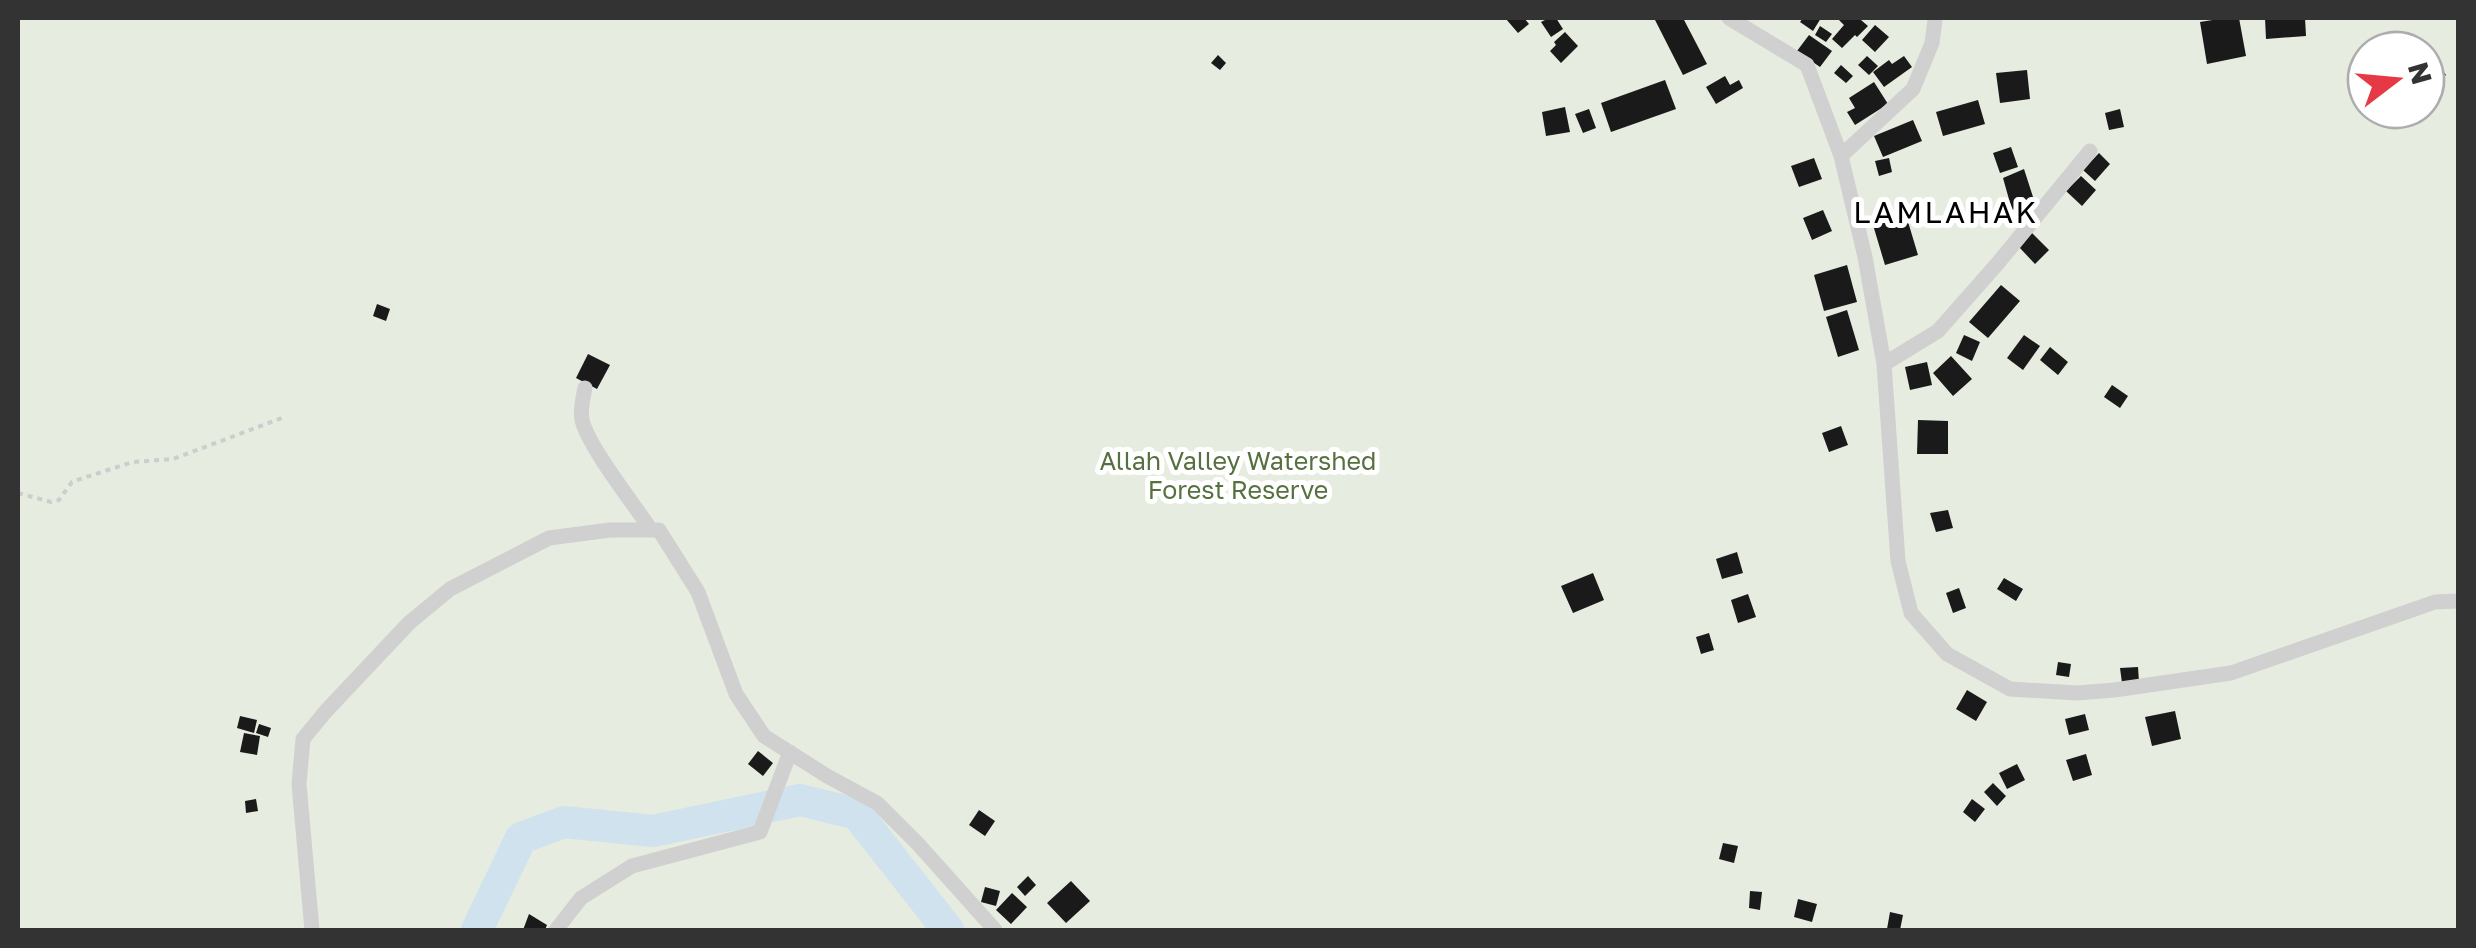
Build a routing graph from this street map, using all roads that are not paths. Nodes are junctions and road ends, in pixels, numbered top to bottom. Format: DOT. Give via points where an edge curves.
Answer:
graph roads {
  1 [pos="1730,18"];
  2 [pos="1936,20"];
  3 [pos="2090,151"];
  4 [pos="1842,156"];
  5 [pos="1884,364"];
  6 [pos="585,388"];
  7 [pos="652,530"];
  8 [pos="2458,601"];
  9 [pos="790,752"];
  10 [pos="312,930"];
  11 [pos="556,930"];
  12 [pos="995,930"];
  1 -- 4 [label="street" via="1807,65"];
  2 -- 4 [label="street" via="1913,89"];
  3 -- 5 [label="street" via="1938,331"];
  4 -- 5 [label="street"];
  5 -- 8 [label="street" via="1898,561 1911,613 1946,654 2010,689 2077,693 2231,673 2435,602"];
  6 -- 7 [label="street" via="585,429"];
  7 -- 9 [label="street" via="659,530 698,592 736,694 764,736"];
  7 -- 10 [label="street" via="548,538 450,589 326,711 303,739 299,784"];
  9 -- 11 [label="street" via="760,832 632,866 582,898"];
  9 -- 12 [label="street" via="877,803"];
}
